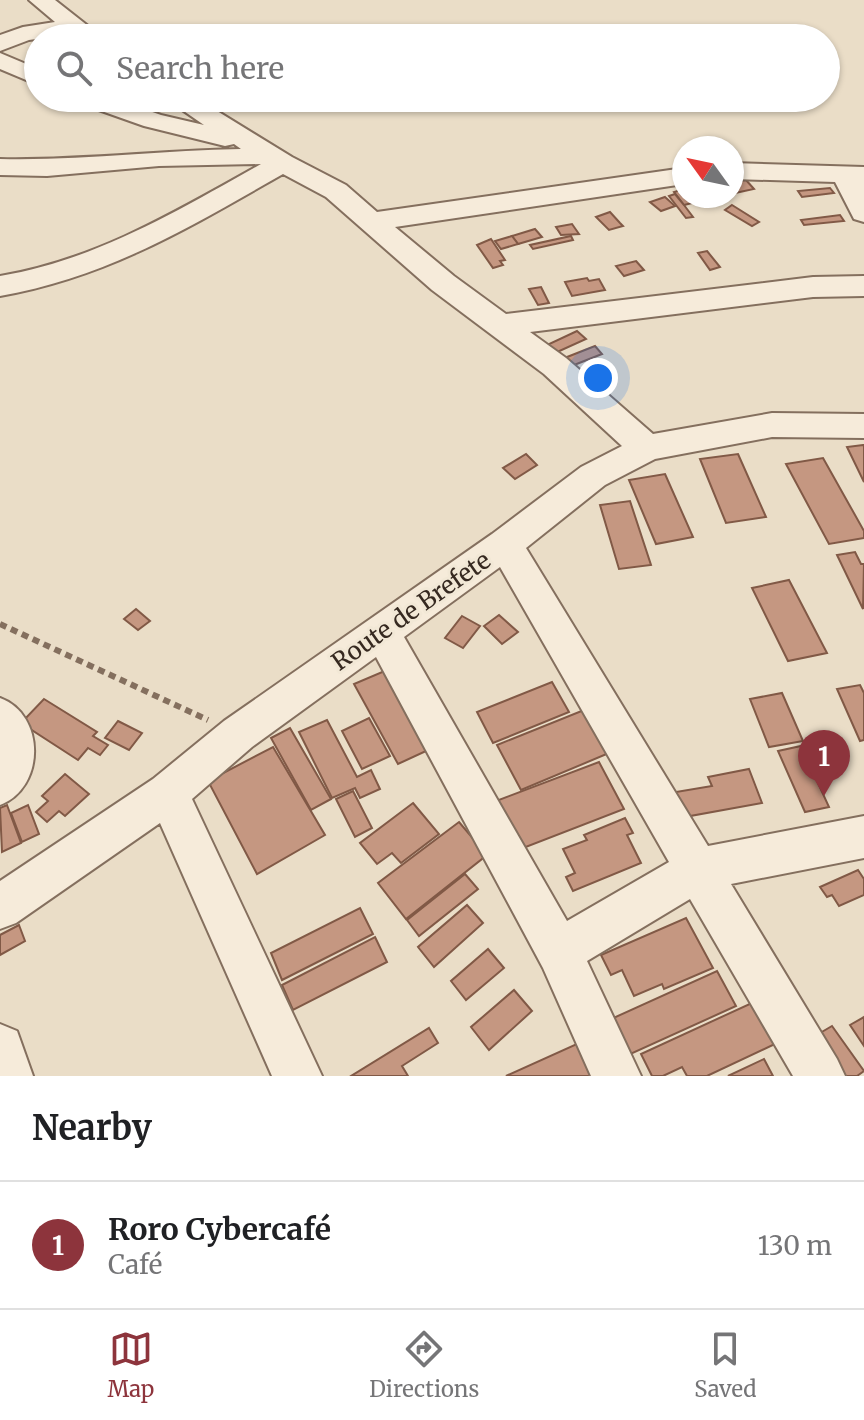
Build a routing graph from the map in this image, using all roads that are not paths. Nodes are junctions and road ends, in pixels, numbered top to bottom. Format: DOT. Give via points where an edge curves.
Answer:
graph roads {
  1 [pos="40,0"];
  2 [pos="73,24"];
  3 [pos="24,34"];
  4 [pos="0,44"];
  5 [pos="0,60"];
  6 [pos="24,71"];
  7 [pos="133,112"];
  8 [pos="200,112"];
  9 [pos="268,154"];
  10 [pos="0,167"];
  11 [pos="744,171"];
  12 [pos="854,174"];
  13 [pos="672,178"];
  14 [pos="864,213"];
  15 [pos="374,221"];
  16 [pos="0,286"];
  17 [pos="864,286"];
  18 [pos="501,325"];
  19 [pos="864,426"];
  20 [pos="647,448"];
  21 [pos="505,544"];
  22 [pos="381,631"];
  23 [pos="0,716"];
  24 [pos="0,786"];
  25 [pos="168,793"];
  26 [pos="864,837"];
  27 [pos="697,870"];
  28 [pos="0,907"];
  29 [pos="559,952"];
  30 [pos="0,1048"];
  31 [pos="8,1076"];
  32 [pos="297,1076"];
  33 [pos="616,1076"];
  34 [pos="820,1076"];
  1 -- 2 [label="street"];
  3 -- 4 [label="street"];
  5 -- 6 [label="street"];
  7 -- 9 [label="street"];
  8 -- 9 [label="street"];
  9 -- 10 [label="street"];
  9 -- 15 [label="street" via="336,191"];
  9 -- 16 [label="street" via="98,261 32,283"];
  11 -- 12 [label="street"];
  12 -- 14 [label="street"];
  13 -- 15 [label="street"];
  15 -- 18 [label="street" via="443,283"];
  17 -- 18 [label="street" via="813,287"];
  18 -- 20 [label="street"];
  19 -- 20 [label="street, Route de Brefete" via="772,425"];
  20 -- 21 [label="street, Route de Brefete" via="593,476"];
  21 -- 22 [label="street, Route de Brefete"];
  21 -- 27 [label="street"];
  22 -- 25 [label="street, Route de Brefete" via="238,734"];
  22 -- 29 [label="street"];
  23 -- 24 [label="street" via="15,742 16,757"];
  25 -- 28 [label="street, Route de Brefete"];
  25 -- 32 [label="street"];
  26 -- 27 [label="street"];
  27 -- 29 [label="street"];
  27 -- 34 [label="street"];
  29 -- 33 [label="street"];
  30 -- 31 [label="street"];
}
